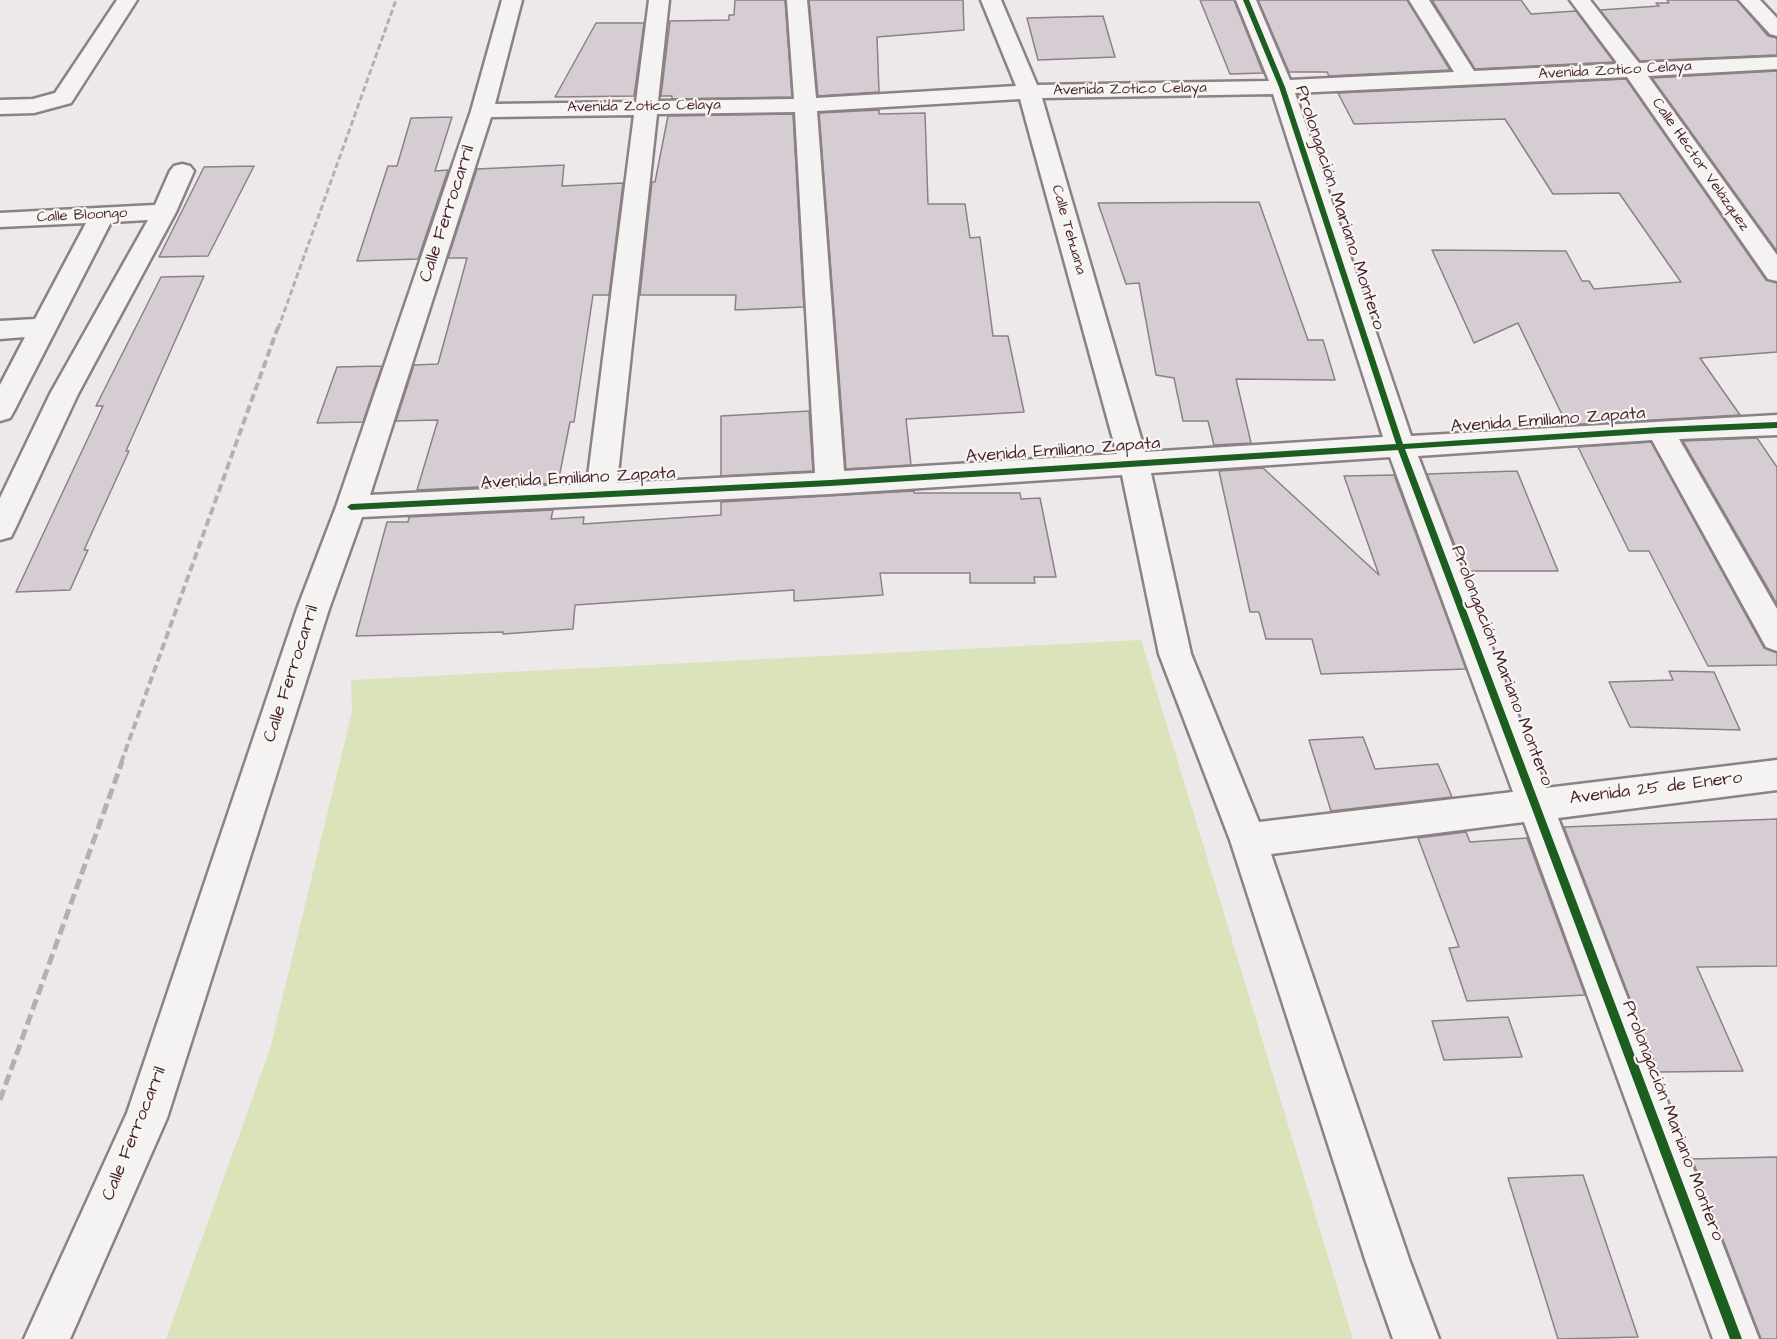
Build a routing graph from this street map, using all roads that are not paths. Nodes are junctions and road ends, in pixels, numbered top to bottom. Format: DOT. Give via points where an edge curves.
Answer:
graph roads {
  1 [pos="127,0"];
  2 [pos="512,0"];
  3 [pos="659,0"];
  4 [pos="797,0"];
  5 [pos="991,0"];
  6 [pos="1246,0"];
  7 [pos="1419,0"];
  8 [pos="1580,0"];
  9 [pos="1749,0"];
  10 [pos="1777,30"];
  11 [pos="1777,63"];
  12 [pos="1634,71"];
  13 [pos="1468,78"];
  14 [pos="1282,87"];
  15 [pos="1029,92"];
  16 [pos="804,105"];
  17 [pos="646,106"];
  18 [pos="0,107"];
  19 [pos="482,111"];
  20 [pos="182,171"];
  21 [pos="164,212"];
  22 [pos="102,215"];
  23 [pos="0,220"];
  24 [pos="1777,273"];
  25 [pos="45,327"];
  26 [pos="0,330"];
  27 [pos="0,411"];
  28 [pos="1777,425"];
  29 [pos="1660,430"];
  30 [pos="1401,448"];
  31 [pos="1134,463"];
  32 [pos="830,483"];
  33 [pos="601,494"];
  34 [pos="351,507"];
  35 [pos="0,529"];
  36 [pos="1777,638"];
  37 [pos="1777,775"];
  38 [pos="1535,804"];
  39 [pos="1248,840"];
  40 [pos="47,1339"];
  41 [pos="1416,1339"];
  42 [pos="1736,1339"];
  1 -- 18 [label="street" via="63,98 34,106"];
  2 -- 19 [label="street, Calle Ferrocarril"];
  3 -- 17 [label="street"];
  4 -- 16 [label="street"];
  5 -- 15 [label="street, Calle Tehuana"];
  6 -- 14 [label="street, Prolongación Mariano Montero"];
  7 -- 13 [label="street"];
  8 -- 12 [label="street, Calle Héctor Velázquez"];
  9 -- 10 [label="street"];
  11 -- 12 [label="street, Avenida Zotico Celaya"];
  12 -- 13 [label="street, Avenida Zotico Celaya"];
  12 -- 24 [label="street, Calle Héctor Velázquez"];
  13 -- 14 [label="street, Avenida Zotico Celaya"];
  14 -- 15 [label="street, Avenida Zotico Celaya"];
  14 -- 30 [label="street, Prolongación Mariano Montero"];
  15 -- 16 [label="street, Avenida Zotico Celaya"];
  15 -- 31 [label="street, Calle Tehuana"];
  16 -- 17 [label="street, Avenida Zotico Celaya"];
  16 -- 32 [label="street"];
  17 -- 19 [label="street, Avenida Zotico Celaya"];
  17 -- 33 [label="street"];
  19 -- 34 [label="street, Calle Ferrocarril"];
  20 -- 21 [label="street"];
  21 -- 22 [label="street, Calle Bloongo"];
  21 -- 35 [label="street" via="64,394"];
  22 -- 23 [label="street, Calle Bloongo"];
  22 -- 25 [label="street"];
  25 -- 26 [label="street"];
  25 -- 27 [label="street"];
  28 -- 29 [label="street, Avenida Emiliano Zapata"];
  29 -- 30 [label="street, Avenida Emiliano Zapata"];
  29 -- 36 [label="street"];
  30 -- 31 [label="street, Avenida Emiliano Zapata"];
  30 -- 38 [label="street, Prolongación Mariano Montero"];
  31 -- 32 [label="street, Avenida Emiliano Zapata"];
  31 -- 39 [label="street, Calle Tehuana" via="1175,654"];
  32 -- 33 [label="street, Avenida Emiliano Zapata"];
  33 -- 34 [label="street, Avenida Emiliano Zapata"];
  34 -- 40 [label="street, Calle Ferrocarril" via="313,609 146,1118"];
  37 -- 38 [label="street, Avenida 25 de Enero"];
  38 -- 39 [label="street, Avenida 25 de Enero"];
  38 -- 42 [label="street, Prolongación Mariano Montero"];
  39 -- 41 [label="street, Calle Tehuana"];
}
